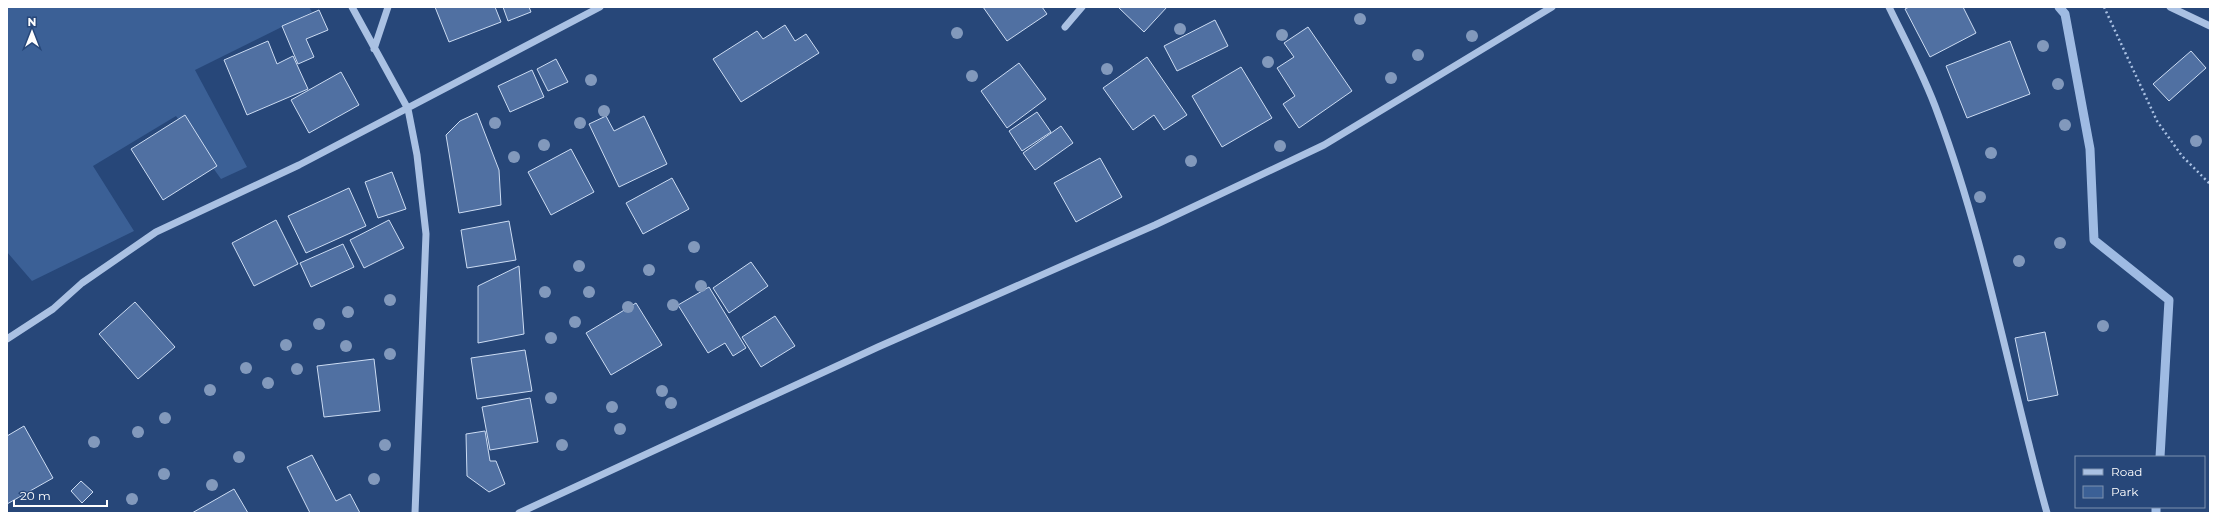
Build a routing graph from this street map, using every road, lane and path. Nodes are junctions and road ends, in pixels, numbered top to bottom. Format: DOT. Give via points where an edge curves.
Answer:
graph roads {
  1 [pos="352,7"];
  2 [pos="388,7"];
  3 [pos="600,7"];
  4 [pos="1082,7"];
  5 [pos="1552,7"];
  6 [pos="1889,7"];
  7 [pos="2104,7"];
  8 [pos="2170,7"];
  9 [pos="2210,26"];
  10 [pos="1065,27"];
  11 [pos="374,49"];
  12 [pos="408,110"];
  13 [pos="2210,184"];
  14 [pos="7,339"];
  15 [pos="417,513"];
  16 [pos="519,513"];
  17 [pos="2047,513"];
  1 -- 11 [label="street"];
  2 -- 11 [label="street"];
  3 -- 12 [label="street"];
  4 -- 10 [label="street"];
  5 -- 16 [label="street" via="1324,145"];
  6 -- 17 [label="street" via="1938,113 1954,158"];
  7 -- 13 [label="path" via="2157,121 2182,156"];
  8 -- 9 [label="street"];
  11 -- 12 [label="street"];
  12 -- 14 [label="street" via="299,165 156,232 82,283 54,309"];
  12 -- 15 [label="street" via="417,155 426,234"];
}
